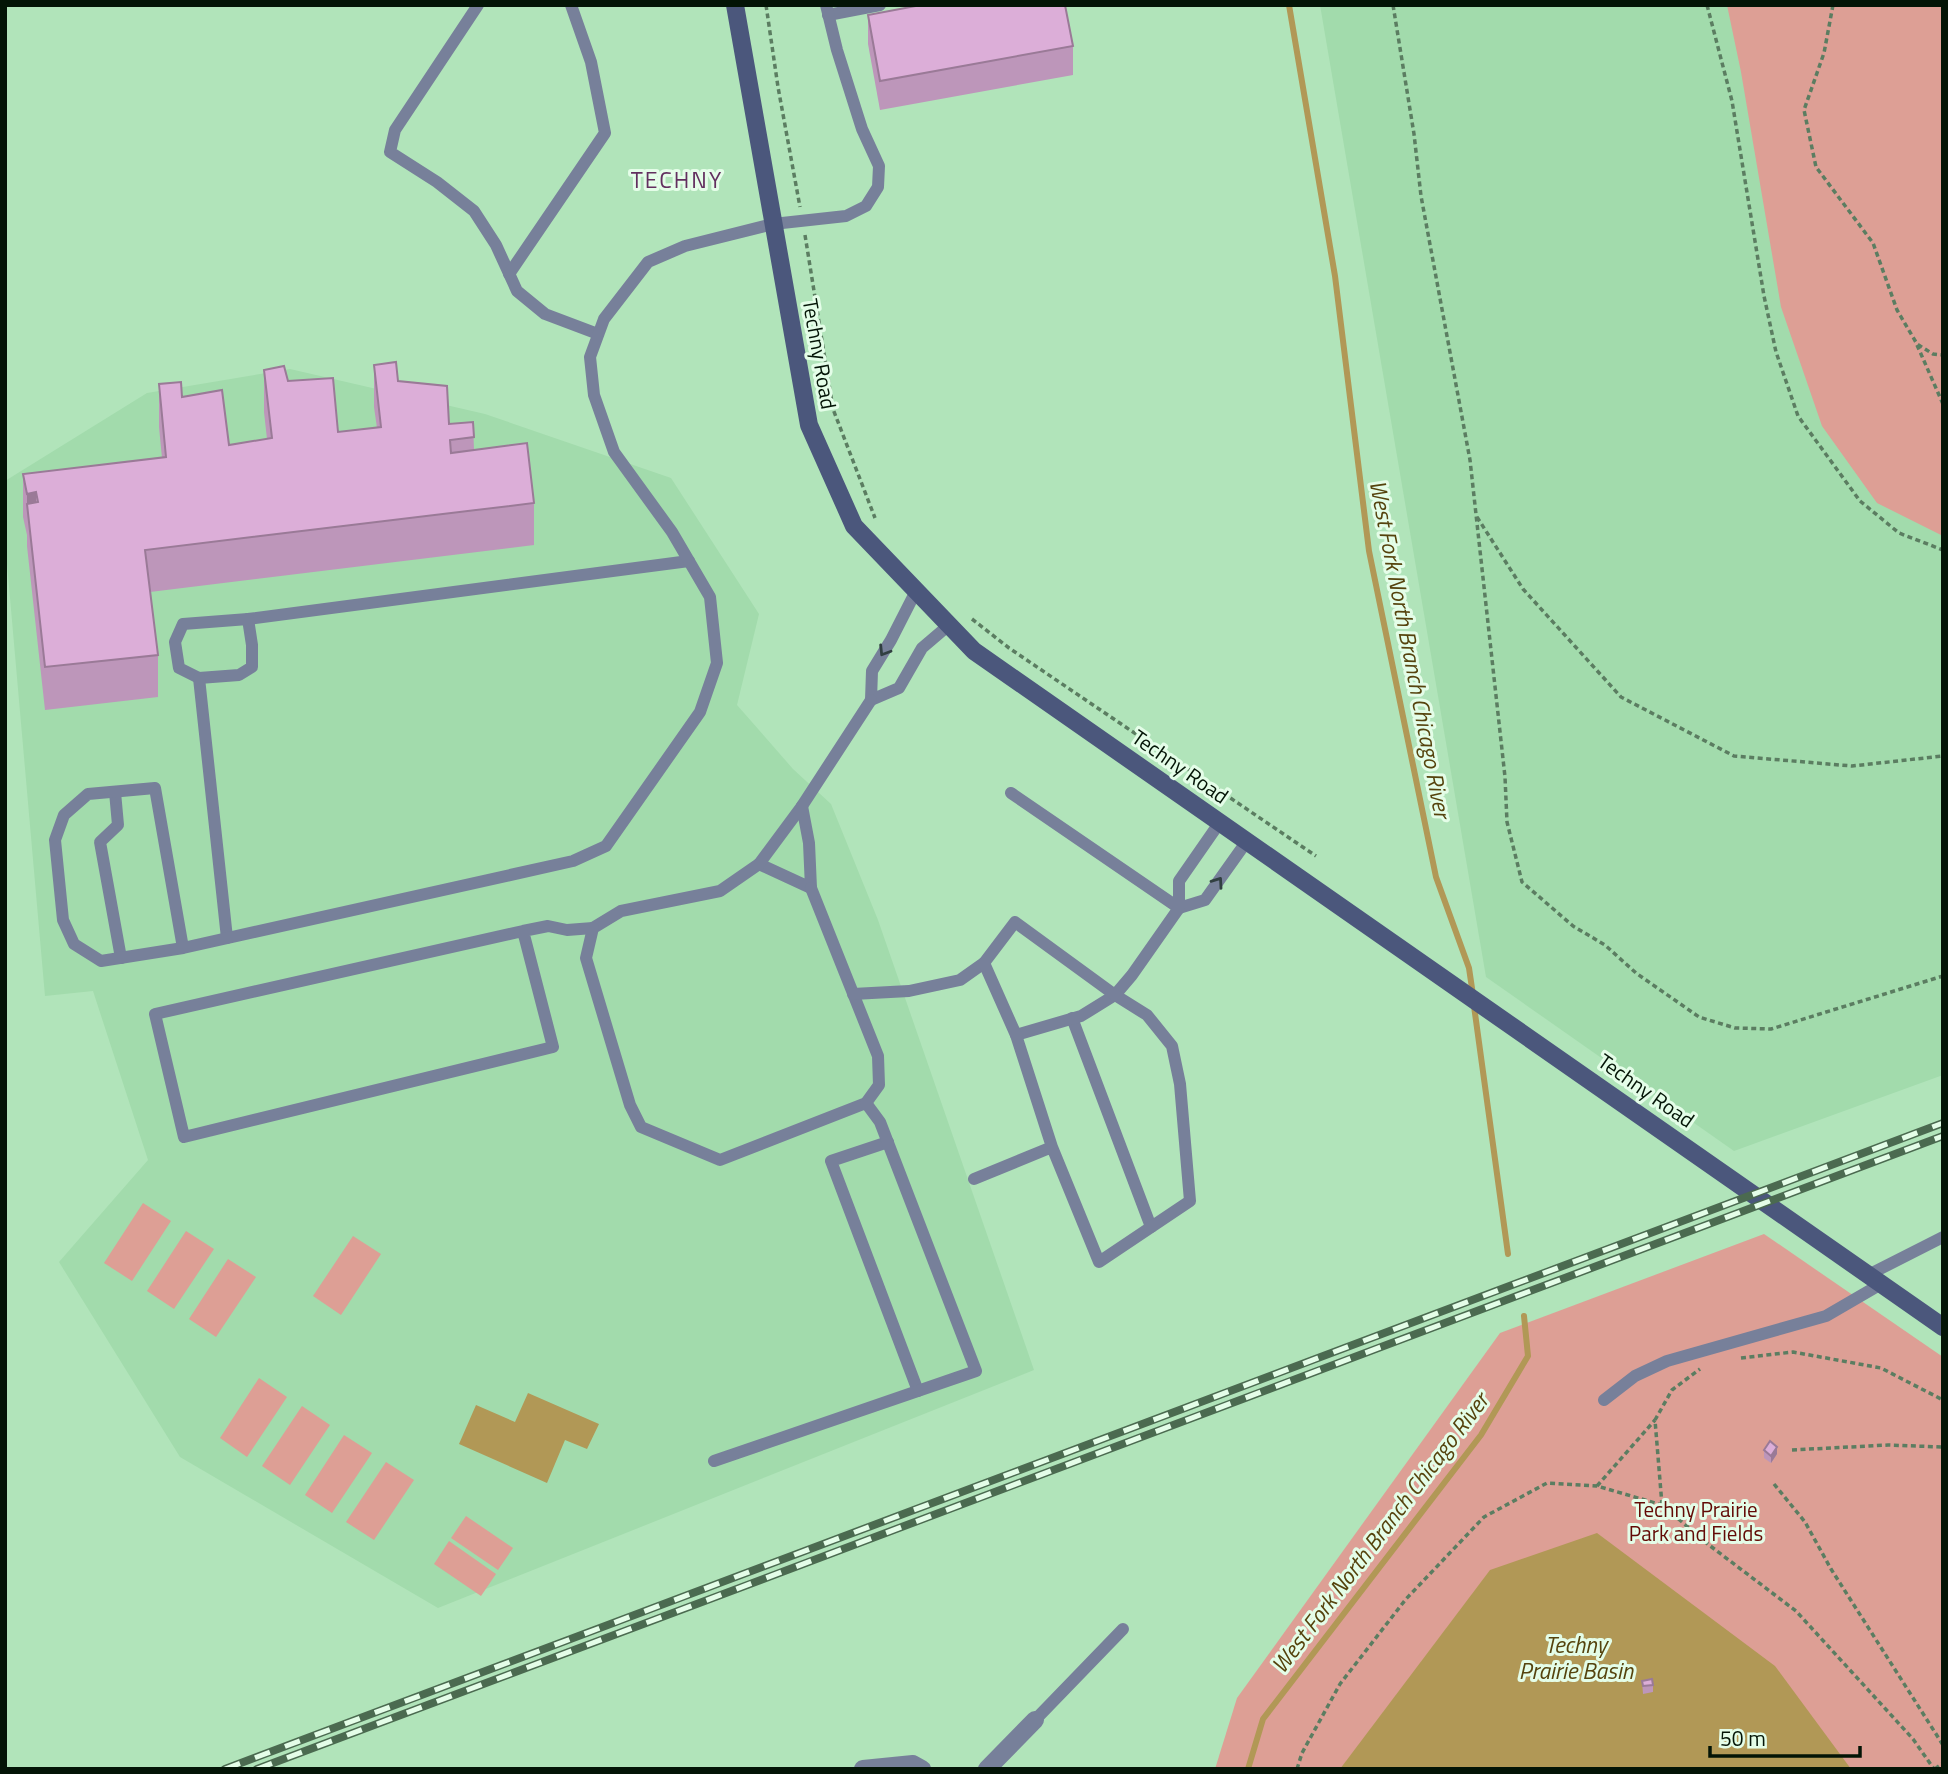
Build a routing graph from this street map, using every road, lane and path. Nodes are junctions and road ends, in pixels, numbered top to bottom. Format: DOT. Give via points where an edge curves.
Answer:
graph roads {
  1 [pos="478,5"];
  2 [pos="571,5"];
  3 [pos="735,5"];
  4 [pos="766,5"];
  5 [pos="880,5"];
  6 [pos="1393,5"];
  7 [pos="1707,5"];
  8 [pos="1833,5"];
  9 [pos="827,10"];
  10 [pos="803,221"];
  11 [pos="773,224"];
  12 [pos="509,274"];
  13 [pos="598,334"];
  14 [pos="1917,344"];
  15 [pos="1943,355"];
  16 [pos="1943,404"];
  17 [pos="1476,514"];
  18 [pos="881,526"];
  19 [pos="1943,550"];
  20 [pos="689,561"];
  21 [pos="916,591"];
  22 [pos="968,616"];
  23 [pos="248,619"];
  24 [pos="949,625"];
  25 [pos="199,678"];
  26 [pos="871,700"];
  27 [pos="1943,756"];
  28 [pos="115,792"];
  29 [pos="1011,793"];
  30 [pos="802,806"];
  31 [pos="1220,822"];
  32 [pos="1247,841"];
  33 [pos="1316,856"];
  34 [pos="759,864"];
  35 [pos="811,888"];
  36 [pos="1179,908"];
  37 [pos="593,928"];
  38 [pos="523,931"];
  39 [pos="227,938"];
  40 [pos="183,948"];
  41 [pos="121,958"];
  42 [pos="984,963"];
  43 [pos="1943,976"];
  44 [pos="853,994"];
  45 [pos="1115,995"];
  46 [pos="1072,1018"];
  47 [pos="1016,1035"];
  48 [pos="866,1103"];
  49 [pos="888,1142"];
  50 [pos="1052,1147"];
  51 [pos="974,1179"];
  52 [pos="1151,1227"];
  53 [pos="1943,1237"];
  54 [pos="1875,1279"];
  55 [pos="1943,1327"];
  56 [pos="1738,1359"];
  57 [pos="1701,1369"];
  58 [pos="918,1391"];
  59 [pos="1604,1400"];
  60 [pos="1943,1400"];
  61 [pos="1655,1420"];
  62 [pos="1943,1447"];
  63 [pos="1792,1450"];
  64 [pos="714,1461"];
  65 [pos="1774,1484"];
  66 [pos="1597,1486"];
  67 [pos="1662,1505"];
  68 [pos="1123,1629"];
  69 [pos="1035,1720"];
  70 [pos="1943,1745"];
  71 [pos="1943,1763"];
  72 [pos="863,1769"];
  73 [pos="922,1769"];
  74 [pos="987,1769"];
  75 [pos="1297,1769"];
  76 [pos="1934,1769"];
  1 -- 12 [label="lane" via="395,130 390,152 474,211"];
  2 -- 12 [label="lane" via="591,62 606,133"];
  3 -- 11 [label="main road, Techny Road"];
  4 -- 10 [label="path"];
  5 -- 9 [label="lane"];
  6 -- 17 [label="path" via="1421,196 1465,420"];
  7 -- 19 [label="path" via="1732,101 1776,352 1798,416 1860,501 1899,533"];
  8 -- 14 [label="path" via="1824,53 1804,110 1816,167 1873,243 1897,310"];
  9 -- 10 [label="lane" via="862,129 879,166 878,187 866,206 846,216"];
  10 -- 11 [label="lane"];
  10 -- 18 [label="path" via="833,409 873,516"];
  11 -- 13 [label="lane" via="685,246 648,262 604,319"];
  11 -- 21 [label="main road, Techny Road" via="808,425 854,526"];
  12 -- 13 [label="lane" via="517,291 545,314"];
  13 -- 20 [label="lane" via="590,357 594,395 614,452"];
  14 -- 15 [label="path"];
  14 -- 16 [label="path"];
  17 -- 27 [label="path" via="1523,589 1621,697 1734,756 1852,766"];
  17 -- 43 [label="path" via="1507,822 1522,882 1670,998 1699,1017 1735,1028 1771,1029"];
  20 -- 23 [label="lane"];
  20 -- 39 [label="lane" via="710,597 717,663 700,712 606,846 573,861"];
  21 -- 24 [label="main road, Techny Road"];
  21 -- 26 [label="lane, one-way" via="872,671"];
  22 -- 33 [label="path"];
  23 -- 25 [label="lane" via="252,667 239,674"];
  23 -- 25 [label="lane" via="183,624 175,642 179,668"];
  24 -- 26 [label="lane" via="922,649 899,688"];
  24 -- 31 [label="main road, Techny Road" via="974,651"];
  25 -- 39 [label="lane"];
  26 -- 30 [label="lane"];
  28 -- 40 [label="lane" via="155,788"];
  28 -- 41 [label="lane" via="118,825 100,842"];
  28 -- 41 [label="lane" via="88,794 64,815 55,840 63,920 74,944 101,961"];
  29 -- 36 [label="lane"];
  30 -- 34 [label="lane"];
  30 -- 35 [label="lane"];
  31 -- 32 [label="main road, Techny Road"];
  31 -- 36 [label="lane" via="1179,881"];
  36 -- 32 [label="lane, one-way" via="1205,900"];
  32 -- 54 [label="main road, Techny Road"];
  34 -- 35 [label="lane"];
  34 -- 37 [label="lane" via="720,891 621,911"];
  35 -- 44 [label="lane"];
  36 -- 45 [label="lane"];
  37 -- 38 [label="lane" via="548,926"];
  37 -- 48 [label="lane" via="586,958 630,1105 641,1127 720,1160"];
  38 -- 38 [label="lane" via="155,1014 184,1137 553,1047"];
  39 -- 40 [label="lane"];
  40 -- 41 [label="lane"];
  42 -- 44 [label="lane" via="960,980 909,991"];
  42 -- 45 [label="lane" via="1015,922"];
  42 -- 47 [label="lane"];
  44 -- 48 [label="lane" via="877,1056 879,1085"];
  45 -- 46 [label="lane"];
  45 -- 52 [label="lane" via="1147,1015 1172,1046 1181,1084 1189,1201"];
  46 -- 47 [label="lane"];
  46 -- 52 [label="lane"];
  47 -- 50 [label="lane"];
  48 -- 49 [label="lane"];
  49 -- 58 [label="lane" via="831,1161"];
  49 -- 58 [label="lane" via="976,1371"];
  50 -- 51 [label="lane"];
  50 -- 52 [label="lane" via="1099,1262"];
  53 -- 54 [label="lane"];
  54 -- 55 [label="main road, Techny Road"];
  54 -- 59 [label="lane" via="1826,1316 1667,1361 1635,1376"];
  56 -- 60 [label="path" via="1793,1352 1881,1368"];
  57 -- 61 [label="path" via="1672,1390"];
  58 -- 64 [label="lane"];
  61 -- 66 [label="path"];
  61 -- 67 [label="path"];
  62 -- 63 [label="path"];
  65 -- 70 [label="path" via="1805,1522"];
  66 -- 67 [label="path"];
  66 -- 75 [label="path" via="1548,1483 1484,1517 1406,1599 1340,1684"];
  67 -- 76 [label="path" via="1796,1611 1913,1739"];
  68 -- 69 [label="lane"];
  69 -- 74 [label="street"];
  71 -- 76 [label="path"];
  72 -- 73 [label="street" via="913,1764"];
}
